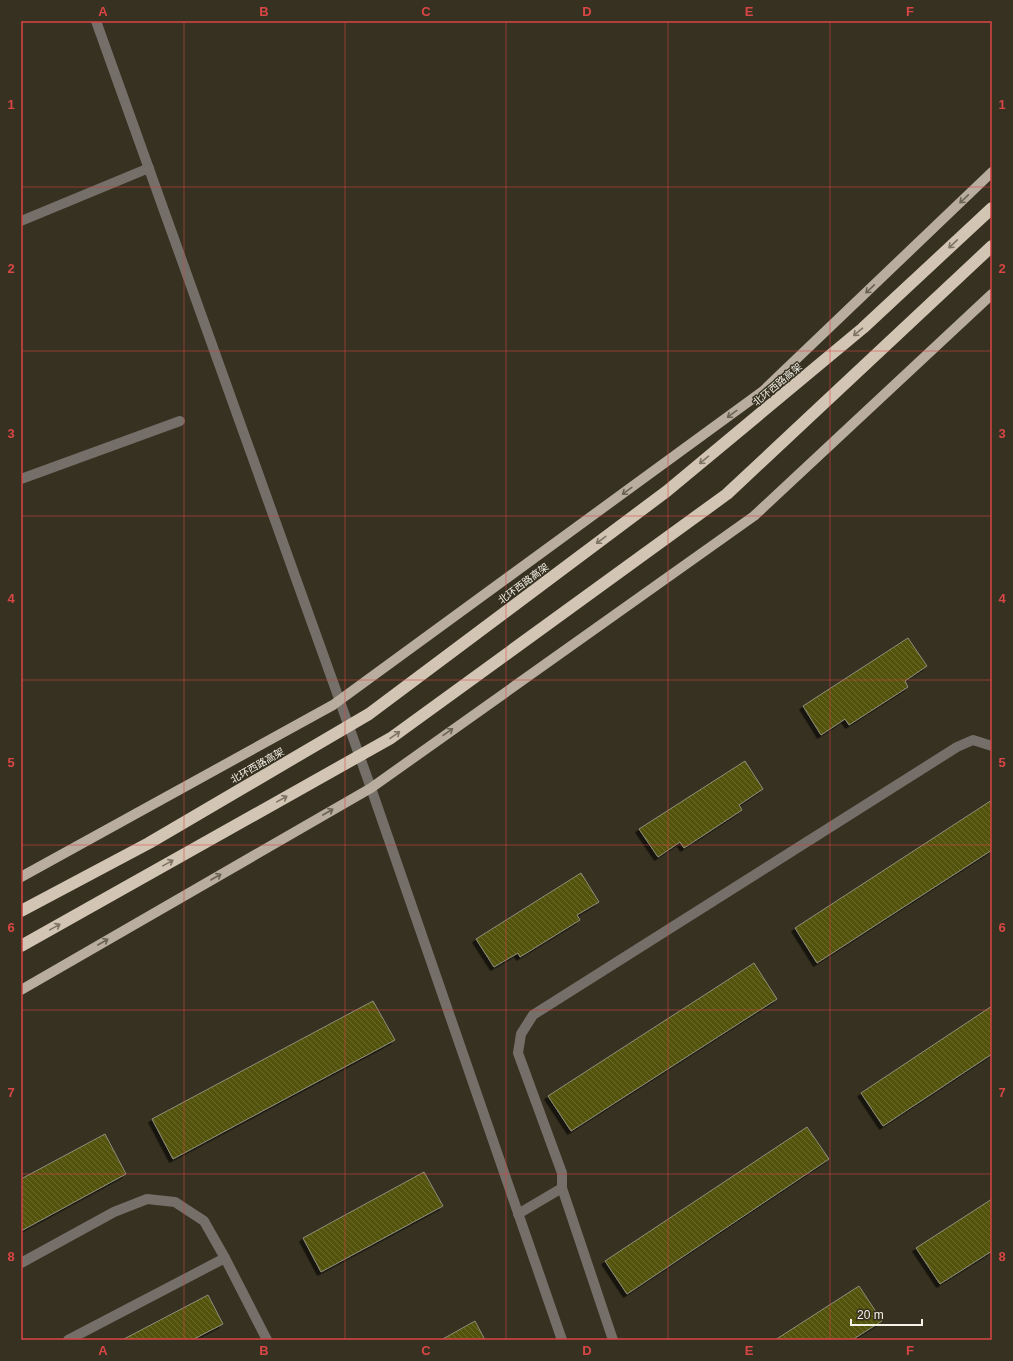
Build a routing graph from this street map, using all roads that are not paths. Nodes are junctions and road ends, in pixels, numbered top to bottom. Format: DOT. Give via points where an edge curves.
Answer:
graph roads {
  1 [pos="96,21"];
  2 [pos="149,168"];
  3 [pos="992,172"];
  4 [pos="992,208"];
  5 [pos="21,221"];
  6 [pos="992,246"];
  7 [pos="992,294"];
  8 [pos="180,421"];
  9 [pos="21,479"];
  10 [pos="339,700"];
  11 [pos="992,746"];
  12 [pos="371,788"];
  13 [pos="21,876"];
  14 [pos="21,911"];
  15 [pos="21,946"];
  16 [pos="21,990"];
  17 [pos="562,1188"];
  18 [pos="518,1214"];
  19 [pos="226,1258"];
  20 [pos="21,1263"];
  21 [pos="68,1340"];
  22 [pos="267,1340"];
  23 [pos="562,1340"];
  24 [pos="613,1340"];
  1 -- 2 [label="street"];
  2 -- 5 [label="street"];
  2 -- 10 [label="street"];
  3 -- 10 [label="main road, one-way" via="763,391"];
  4 -- 14 [label="highway, 北环西路高架, one-way" via="863,328 667,491 369,714 149,843"];
  15 -- 6 [label="highway, one-way" via="391,738 727,494"];
  12 -- 7 [label="main road, one-way" via="754,516"];
  8 -- 9 [label="street"];
  10 -- 12 [label="street"];
  10 -- 13 [label="main road"];
  11 -- 17 [label="street" via="974,740 957,746 533,1015 521,1034 518,1053 562,1173"];
  16 -- 12 [label="main road, one-way"];
  12 -- 18 [label="street"];
  17 -- 18 [label="street"];
  17 -- 24 [label="street"];
  18 -- 23 [label="street"];
  19 -- 20 [label="street" via="204,1221 175,1202 147,1199 114,1212"];
  19 -- 21 [label="street"];
  19 -- 22 [label="street"];
}
